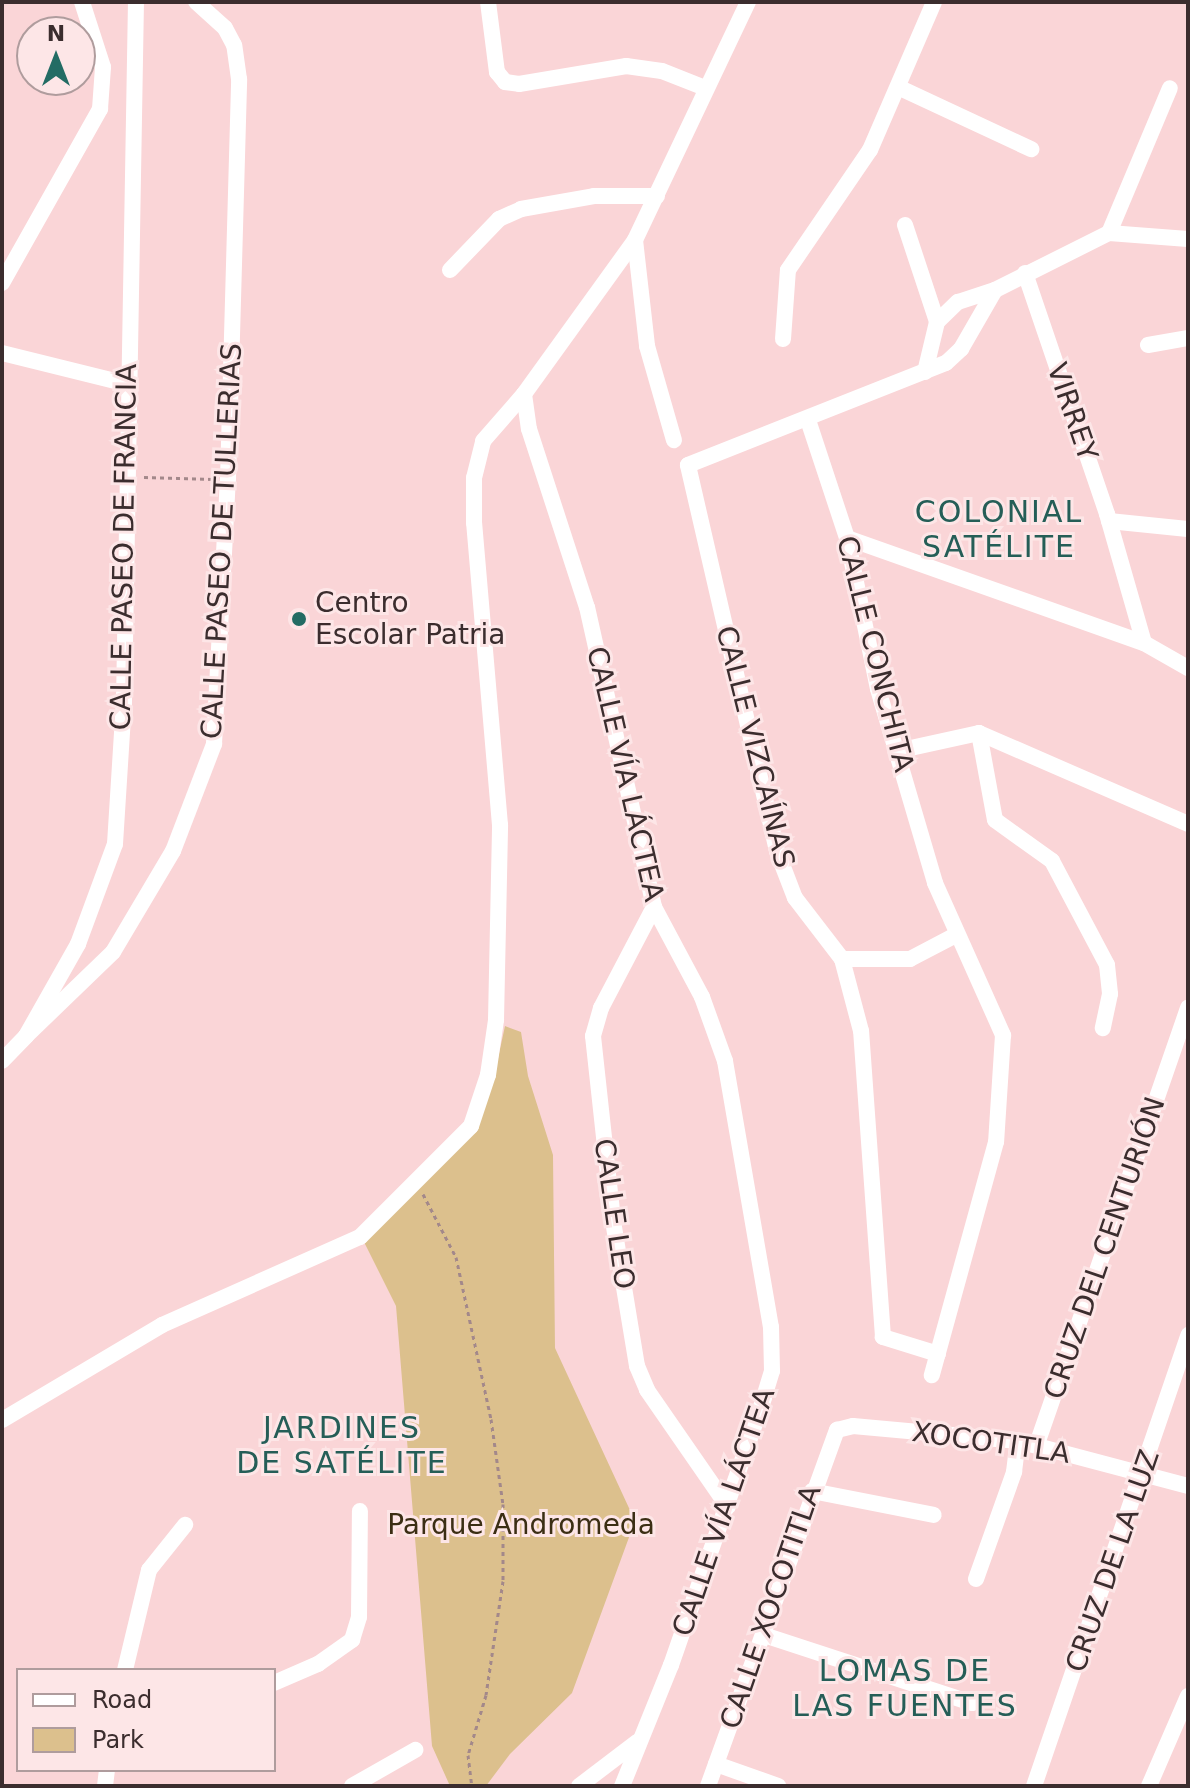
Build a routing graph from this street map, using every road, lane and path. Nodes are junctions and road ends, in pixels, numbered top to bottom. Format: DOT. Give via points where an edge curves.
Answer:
graph roads {
  1 [pos="82,2"];
  2 [pos="136,2"];
  3 [pos="196,2"];
  4 [pos="488,2"];
  5 [pos="748,2"];
  6 [pos="934,2"];
  7 [pos="133,63"];
  8 [pos="103,67"];
  9 [pos="705,88"];
  10 [pos="900,88"];
  11 [pos="1170,88"];
  12 [pos="1031,149"];
  13 [pos="657,196"];
  14 [pos="905,225"];
  15 [pos="1109,233"];
  16 [pos="1188,239"];
  17 [pos="635,240"];
  18 [pos="450,270"];
  19 [pos="1025,273"];
  20 [pos="2,283"];
  21 [pos="995,290"];
  22 [pos="937,322"];
  23 [pos="1188,338"];
  24 [pos="783,339"];
  25 [pos="1148,345"];
  26 [pos="2,353"];
  27 [pos="925,372"];
  28 [pos="127,384"];
  29 [pos="524,394"];
  30 [pos="808,420"];
  31 [pos="674,440"];
  32 [pos="126,476"];
  33 [pos="228,479"];
  34 [pos="1109,521"];
  35 [pos="1188,529"];
  36 [pos="847,538"];
  37 [pos="1144,643"];
  38 [pos="1188,668"];
  39 [pos="979,733"];
  40 [pos="897,751"];
  41 [pos="1188,824"];
  42 [pos="654,907"];
  43 [pos="956,935"];
  44 [pos="842,959"];
  45 [pos="1188,1007"];
  46 [pos="1103,1028"];
  47 [pos="26,1036"];
  48 [pos="2,1061"];
  49 [pos="417,1184"];
  50 [pos="1188,1335"];
  51 [pos="938,1354"];
  52 [pos="932,1375"];
  53 [pos="2,1420"];
  54 [pos="837,1430"];
  55 [pos="1018,1441"];
  56 [pos="1037,1444"];
  57 [pos="1145,1470"];
  58 [pos="1188,1486"];
  59 [pos="812,1491"];
  60 [pos="728,1507"];
  61 [pos="360,1511"];
  62 [pos="934,1515"];
  63 [pos="185,1525"];
  64 [pos="976,1579"];
  65 [pos="764,1635"];
  66 [pos="125,1668"];
  67 [pos="276,1682"];
  68 [pos="1188,1696"];
  69 [pos="972,1703"];
  70 [pos="637,1742"];
  71 [pos="415,1750"];
  72 [pos="716,1764"];
  73 [pos="352,1786"];
  74 [pos="472,1786"];
  75 [pos="579,1786"];
  76 [pos="622,1786"];
  77 [pos="708,1786"];
  78 [pos="778,1786"];
  79 [pos="1034,1786"];
  80 [pos="1149,1786"];
  1 -- 8 [label="street"];
  2 -- 7 [label="street, CALLE PASEO DE FRANCIA"];
  3 -- 33 [label="street, CALLE PASEO DE TULLERIAS" via="225,28 234,45 239,79"];
  4 -- 9 [label="street" via="497,72 505,82 626,66 662,71"];
  5 -- 9 [label="street"];
  6 -- 10 [label="street"];
  7 -- 8 [label="street"];
  7 -- 28 [label="street, CALLE PASEO DE FRANCIA"];
  8 -- 20 [label="street" via="100,109"];
  9 -- 13 [label="street"];
  10 -- 12 [label="street"];
  10 -- 24 [label="street" via="870,150 788,270"];
  11 -- 15 [label="street"];
  13 -- 17 [label="street"];
  13 -- 18 [label="street" via="594,196 521,209 499,219"];
  14 -- 22 [label="street"];
  15 -- 16 [label="street"];
  15 -- 19 [label="street"];
  17 -- 29 [label="street"];
  17 -- 31 [label="street" via="647,346"];
  19 -- 21 [label="street"];
  19 -- 34 [label="street, VIRREY"];
  21 -- 22 [label="street" via="958,302"];
  21 -- 27 [label="street" via="961,349"];
  22 -- 27 [label="street"];
  23 -- 25 [label="street"];
  26 -- 28 [label="street"];
  27 -- 30 [label="street"];
  28 -- 32 [label="street, CALLE PASEO DE FRANCIA"];
  29 -- 42 [label="street, CALLE VÍA LÁCTEA" via="529,429 587,607"];
  29 -- 49 [label="street" via="483,441 474,478 500,825 496,1020 488,1075 471,1126"];
  30 -- 36 [label="street, CALLE CONCHITA"];
  30 -- 44 [label="street, CALLE VIZCAÍNAS" via="688,465 777,851 795,898"];
  32 -- 33 [label="path"];
  32 -- 47 [label="street, CALLE PASEO DE FRANCIA" via="124,702 115,844 78,944"];
  33 -- 47 [label="street, CALLE PASEO DE TULLERIAS" via="214,744 195,799 173,851 113,952"];
  34 -- 35 [label="street"];
  34 -- 37 [label="street, VIRREY"];
  36 -- 37 [label="street"];
  36 -- 40 [label="street, CALLE CONCHITA" via="878,689"];
  37 -- 38 [label="street"];
  39 -- 40 [label="street"];
  39 -- 41 [label="street"];
  39 -- 46 [label="street" via="995,820 1052,861 1107,965 1110,994"];
  40 -- 43 [label="street, CALLE CONCHITA" via="935,883"];
  42 -- 60 [label="street, CALLE VÍA LÁCTEA" via="702,997 725,1061 771,1327 772,1371"];
  42 -- 60 [label="street, CALLE LEO" via="601,1008 593,1036 613,1221 637,1366 647,1390"];
  43 -- 44 [label="street" via="910,959"];
  43 -- 51 [label="street, CALLE CONCHITA" via="1003,1035 1002,1088 996,1142"];
  44 -- 51 [label="street, CALLE VIZCAÍNAS" via="861,1031 883,1337"];
  45 -- 56 [label="street, CRUZ DEL CENTURIÓN"];
  47 -- 48 [label="street, CALLE PASEO DE FRANCIA"];
  49 -- 53 [label="street" via="360,1237 162,1325"];
  49 -- 74 [label="path" via="456,1257 491,1419 503,1504 503,1581 486,1695 468,1755"];
  50 -- 57 [label="street, CRUZ DE LA LUZ"];
  51 -- 52 [label="street, CALLE CONCHITA"];
  54 -- 55 [label="street, XOCOTITLA" via="853,1426"];
  54 -- 59 [label="street, CALLE XOCOTITLA"];
  55 -- 56 [label="street, XOCOTITLA"];
  55 -- 64 [label="street" via="1014,1472"];
  56 -- 57 [label="street, XOCOTITLA"];
  57 -- 58 [label="street, XOCOTITLA"];
  57 -- 79 [label="street, CRUZ DE LA LUZ"];
  59 -- 62 [label="street"];
  59 -- 65 [label="street, CALLE XOCOTITLA"];
  60 -- 70 [label="street, CALLE VÍA LÁCTEA"];
  61 -- 67 [label="street" via="359,1617 352,1640 318,1664"];
  63 -- 66 [label="street" via="149,1570"];
  65 -- 69 [label="street"];
  65 -- 72 [label="street, CALLE XOCOTITLA"];
  68 -- 80 [label="street"];
  70 -- 75 [label="street, CALLE VÍA LÁCTEA"];
  70 -- 76 [label="street"];
  71 -- 73 [label="street"];
  72 -- 77 [label="street, CALLE XOCOTITLA"];
  72 -- 78 [label="street"];
}
